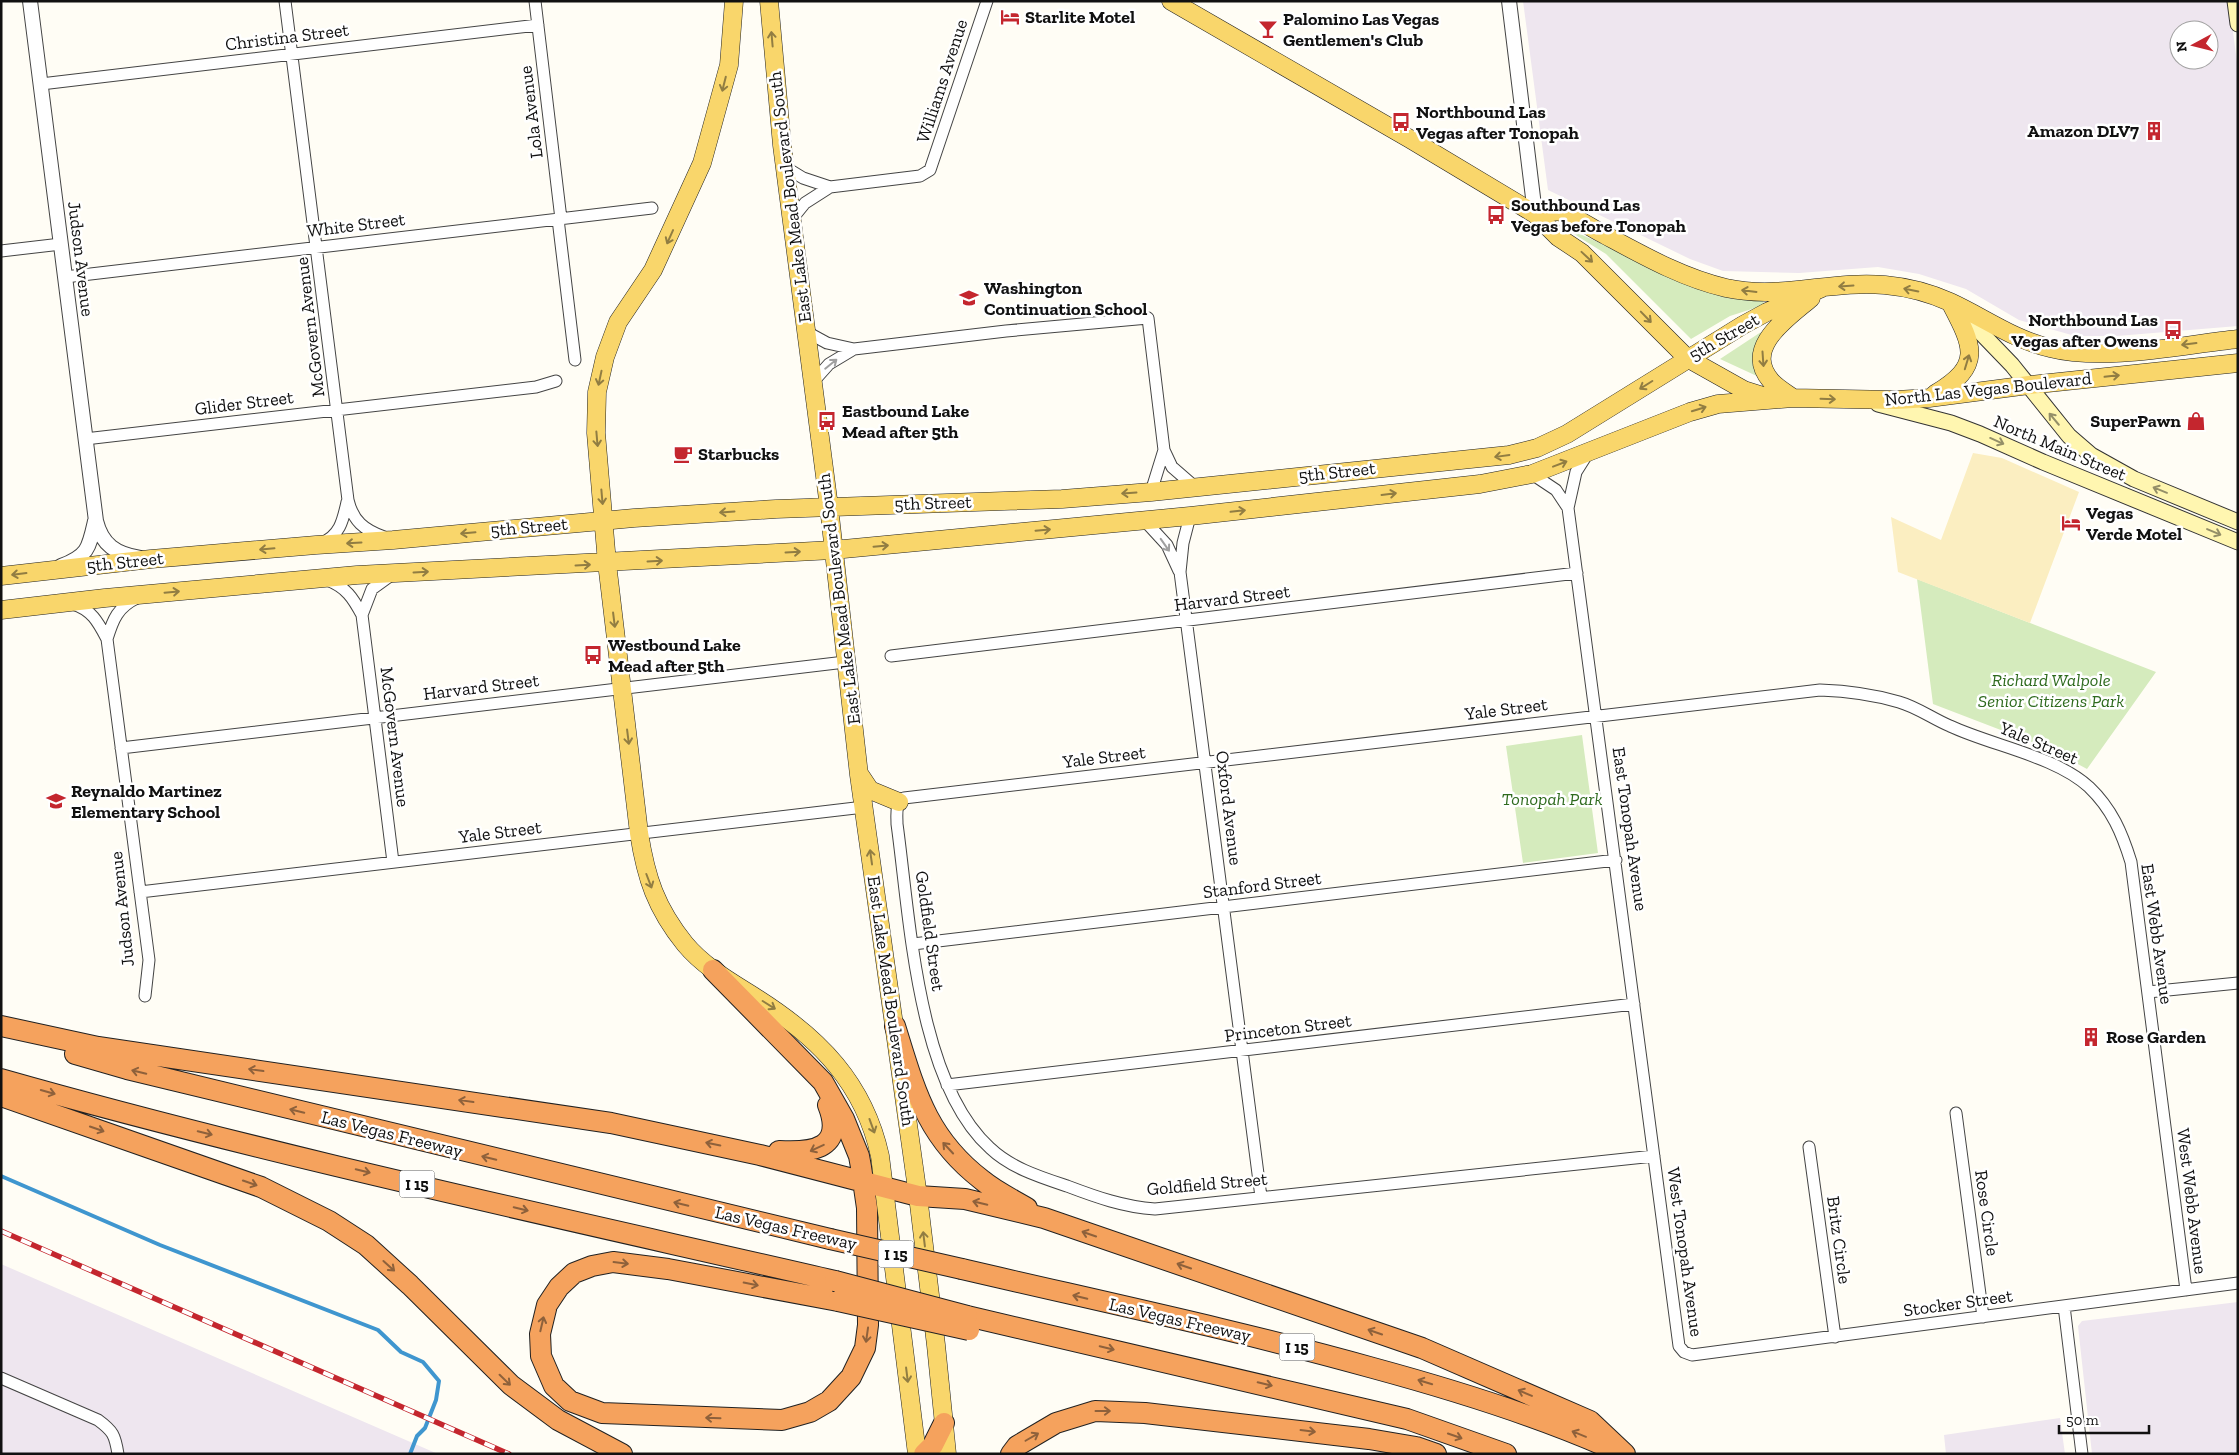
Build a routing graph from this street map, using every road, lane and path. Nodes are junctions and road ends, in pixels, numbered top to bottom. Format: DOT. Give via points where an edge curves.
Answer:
graph roads {
  1 [pos="30,1"];
  2 [pos="285,1"];
  3 [pos="536,1"];
  4 [pos="734,1"];
  5 [pos="769,1"];
  6 [pos="987,1"];
  7 [pos="1171,1"];
  8 [pos="1509,1"];
  9 [pos="2235,1"];
  10 [pos="2238,24"];
  11 [pos="538,25"];
  12 [pos="292,54"];
  13 [pos="40,84"];
  14 [pos="785,167"];
  15 [pos="830,187"];
  16 [pos="652,208"];
  17 [pos="1535,214"];
  18 [pos="560,219"];
  19 [pos="792,219"];
  20 [pos="61,244"];
  21 [pos="318,247"];
  22 [pos="1,251"];
  23 [pos="65,277"];
  24 [pos="1822,288"];
  25 [pos="1950,302"];
  26 [pos="805,331"];
  27 [pos="2238,339"];
  28 [pos="854,349"];
  29 [pos="1687,358"];
  30 [pos="575,360"];
  31 [pos="2238,363"];
  32 [pos="556,381"];
  33 [pos="812,383"];
  34 [pos="2029,385"];
  35 [pos="1793,398"];
  36 [pos="1929,398"];
  37 [pos="1863,400"];
  38 [pos="337,410"];
  39 [pos="85,440"];
  40 [pos="1164,450"];
  41 [pos="1588,453"];
  42 [pos="1354,470"];
  43 [pos="1532,474"];
  44 [pos="1194,487"];
  45 [pos="1151,492"];
  46 [pos="348,500"];
  47 [pos="1341,500"];
  48 [pos="829,507"];
  49 [pos="1568,508"];
  50 [pos="1190,516"];
  51 [pos="604,520"];
  52 [pos="96,521"];
  53 [pos="1145,521"];
  54 [pos="2238,522"];
  55 [pos="393,540"];
  56 [pos="2238,542"];
  57 [pos="316,544"];
  58 [pos="833,550"];
  59 [pos="150,559"];
  60 [pos="607,563"];
  61 [pos="46,571"];
  62 [pos="1180,572"];
  63 [pos="394,573"];
  64 [pos="1577,573"];
  65 [pos="1,576"];
  66 [pos="322,578"];
  67 [pos="146,594"];
  68 [pos="67,602"];
  69 [pos="1,610"];
  70 [pos="362,615"];
  71 [pos="1186,622"];
  72 [pos="107,639"];
  73 [pos="891,656"];
  74 [pos="845,662"];
  75 [pos="622,688"];
  76 [pos="1595,716"];
  77 [pos="375,718"];
  78 [pos="121,748"];
  79 [pos="1206,762"];
  80 [pos="859,775"];
  81 [pos="2096,794"];
  82 [pos="899,802"];
  83 [pos="864,807"];
  84 [pos="639,833"];
  85 [pos="1616,860"];
  86 [pos="393,862"];
  87 [pos="140,892"];
  88 [pos="1224,907"];
  89 [pos="913,944"];
  90 [pos="713,970"];
  91 [pos="2238,983"];
  92 [pos="2148,992"];
  93 [pos="145,996"];
  94 [pos="1634,1004"];
  95 [pos="1,1026"];
  96 [pos="895,1026"];
  97 [pos="1,1032"];
  98 [pos="1243,1051"];
  99 [pos="804,1062"];
  100 [pos="1,1079"];
  101 [pos="947,1086"];
  102 [pos="1,1096"];
  103 [pos="1956,1113"];
  104 [pos="2164,1117"];
  105 [pos="1809,1147"];
  106 [pos="760,1155"];
  107 [pos="1654,1156"];
  108 [pos="863,1181"];
  109 [pos="883,1187"];
  110 [pos="918,1196"];
  111 [pos="1260,1197"];
  112 [pos="1044,1218"];
  113 [pos="2238,1283"];
  114 [pos="2186,1290"];
  115 [pos="2064,1306"];
  116 [pos="1983,1317"];
  117 [pos="968,1323"];
  118 [pos="1835,1337"];
  119 [pos="1684,1352"];
  120 [pos="1,1378"];
  121 [pos="944,1423"];
  122 [pos="118,1454"];
  123 [pos="622,1454"];
  124 [pos="917,1454"];
  125 [pos="924,1454"];
  126 [pos="947,1454"];
  127 [pos="1011,1454"];
  128 [pos="1436,1454"];
  129 [pos="1506,1454"];
  130 [pos="1624,1454"];
  131 [pos="2082,1454"];
  1 -- 13 [label="street, Judson Avenue"];
  2 -- 12 [label="street, McGovern Avenue"];
  3 -- 11 [label="street, Lola Avenue"];
  4 -- 51 [label="main road, one-way" via="729,65 702,163 664,249 618,322 604,358 597,392 596,433"];
  14 -- 5 [label="main road, East Lake Mead Boulevard South, one-way"];
  6 -- 15 [label="street, Williams Avenue" via="930,170 920,176"];
  7 -- 17 [label="main road, North Las Vegas Boulevard"];
  8 -- 17 [label="street"];
  9 -- 10 [label="main road"];
  11 -- 12 [label="street, Christina Street"];
  11 -- 18 [label="street, Lola Avenue"];
  12 -- 13 [label="street, Christina Street"];
  12 -- 21 [label="street, McGovern Avenue"];
  13 -- 20 [label="street, Judson Avenue"];
  14 -- 15 [label="street" via="808,180"];
  14 -- 19 [label="main road, East Lake Mead Boulevard South"];
  15 -- 19 [label="street" via="805,203"];
  16 -- 18 [label="street, White Street"];
  24 -- 17 [label="main road, North Las Vegas Boulevard, one-way" via="1768,293 1727,288 1690,277 1561,212"];
  17 -- 29 [label="main road, North Las Vegas Boulevard, one-way" via="1558,237 1582,253"];
  18 -- 21 [label="street, White Street"];
  18 -- 30 [label="street, Lola Avenue"];
  19 -- 26 [label="main road, East Lake Mead Boulevard South"];
  20 -- 22 [label="street"];
  20 -- 23 [label="street, Judson Avenue"];
  21 -- 23 [label="street, White Street"];
  21 -- 38 [label="street, McGovern Avenue"];
  23 -- 39 [label="street, Judson Avenue"];
  25 -- 24 [label="main road, North Las Vegas Boulevard, one-way" via="1886,285"];
  24 -- 29 [label="main road, 5th Street" via="1767,312"];
  24 -- 35 [label="main road, one-way" via="1769,335 1764,344 1764,369 1771,381"];
  27 -- 25 [label="main road, North Las Vegas Boulevard, one-way" via="2104,354 2069,352 2026,340"];
  25 -- 34 [label="main road, North Main Street" via="1989,339"];
  36 -- 25 [label="main road, one-way" via="1957,380 1970,359 1968,341"];
  26 -- 28 [label="street" via="827,343"];
  26 -- 33 [label="main road, East Lake Mead Boulevard South"];
  33 -- 28 [label="street, one-way" via="828,364"];
  28 -- 40 [label="street" via="1148,318"];
  29 -- 35 [label="main road, North Las Vegas Boulevard" via="1744,390 1763,396"];
  29 -- 42 [label="main road, 5th Street, one-way" via="1567,434 1537,448 1478,459"];
  34 -- 31 [label="main road, North Las Vegas Boulevard, one-way"];
  32 -- 38 [label="street, Glider Street" via="536,387"];
  33 -- 48 [label="main road, East Lake Mead Boulevard South"];
  34 -- 36 [label="main road, North Las Vegas Boulevard"];
  54 -- 34 [label="main road, North Main Street, one-way" via="2134,480 2091,455 2069,436"];
  35 -- 37 [label="main road, North Las Vegas Boulevard, one-way"];
  41 -- 35 [label="main road, 5th Street, one-way" via="1713,405"];
  36 -- 37 [label="main road, North Las Vegas Boulevard"];
  37 -- 56 [label="main road, North Main Street, one-way" via="1951,423"];
  38 -- 39 [label="street, Glider Street"];
  38 -- 46 [label="street, McGovern Avenue"];
  39 -- 52 [label="street, Judson Avenue"];
  40 -- 44 [label="street" via="1172,467"];
  40 -- 45 [label="street"];
  43 -- 41 [label="main road, 5th Street, one-way"];
  41 -- 49 [label="street, East Tonopah Avenue" via="1576,472"];
  42 -- 44 [label="main road, 5th Street"];
  42 -- 47 [label="main road"];
  47 -- 43 [label="main road, 5th Street, one-way" via="1480,484"];
  43 -- 49 [label="street, East Tonopah Avenue" via="1556,490"];
  44 -- 45 [label="main road, 5th Street"];
  45 -- 48 [label="main road, 5th Street, one-way" via="1062,499"];
  46 -- 55 [label="street, McGovern Avenue" via="360,525"];
  46 -- 57 [label="street, McGovern Avenue" via="339,530 331,538"];
  50 -- 47 [label="main road, 5th Street, one-way"];
  48 -- 51 [label="main road, 5th Street, one-way"];
  48 -- 58 [label="main road, East Lake Mead Boulevard South"];
  49 -- 64 [label="street, East Tonopah Avenue"];
  50 -- 53 [label="main road, 5th Street"];
  50 -- 62 [label="street, Oxford Avenue"];
  51 -- 55 [label="main road, 5th Street, one-way"];
  51 -- 60 [label="main road"];
  52 -- 59 [label="street, Judson Avenue" via="101,536 113,550"];
  52 -- 61 [label="street, Judson Avenue" via="90,545 83,555"];
  58 -- 53 [label="main road, 5th Street, one-way"];
  53 -- 62 [label="street, Oxford Avenue, one-way" via="1167,545"];
  55 -- 57 [label="main road, 5th Street, one-way"];
  57 -- 59 [label="main road, 5th Street, one-way"];
  60 -- 58 [label="main road, 5th Street, one-way"];
  58 -- 74 [label="main road, East Lake Mead Boulevard South"];
  59 -- 61 [label="main road, 5th Street"];
  63 -- 60 [label="main road, 5th Street, one-way"];
  60 -- 75 [label="main road, one-way"];
  61 -- 65 [label="main road, 5th Street, one-way"];
  62 -- 71 [label="street, Oxford Avenue"];
  63 -- 66 [label="main road, 5th Street"];
  63 -- 70 [label="street, McGovern Avenue" via="372,589"];
  64 -- 71 [label="street, Harvard Street"];
  64 -- 76 [label="street, East Tonopah Avenue"];
  67 -- 66 [label="main road, 5th Street, one-way"];
  66 -- 70 [label="street, McGovern Avenue" via="346,590"];
  67 -- 68 [label="main road, 5th Street"];
  67 -- 72 [label="street, Judson Avenue" via="120,608"];
  68 -- 69 [label="main road, 5th Street"];
  68 -- 72 [label="street, Judson Avenue" via="92,614"];
  70 -- 77 [label="street, McGovern Avenue"];
  71 -- 73 [label="street, Harvard Street"];
  71 -- 79 [label="street, Oxford Avenue"];
  72 -- 78 [label="street, Judson Avenue"];
  74 -- 75 [label="street, Harvard Street"];
  74 -- 80 [label="main road, East Lake Mead Boulevard South"];
  75 -- 77 [label="street, Harvard Street"];
  75 -- 84 [label="main road, one-way"];
  76 -- 79 [label="street, Yale Street"];
  76 -- 81 [label="street, Yale Street" via="1820,690 1859,691 1908,705 1951,727 2068,772"];
  76 -- 85 [label="street, East Tonopah Avenue"];
  77 -- 78 [label="street, Harvard Street"];
  77 -- 86 [label="street, McGovern Avenue"];
  78 -- 87 [label="street, Judson Avenue"];
  79 -- 82 [label="street, Yale Street" via="904,798"];
  79 -- 88 [label="street, Oxford Avenue"];
  80 -- 82 [label="main road" via="870,790"];
  80 -- 83 [label="main road, East Lake Mead Boulevard South"];
  81 -- 92 [label="street, East Webb Avenue" via="2112,812 2131,862"];
  82 -- 89 [label="street, Goldfield Street" via="897,824"];
  83 -- 84 [label="street, Yale Street"];
  96 -- 83 [label="main road, East Lake Mead Boulevard South, one-way"];
  84 -- 86 [label="street, Yale Street"];
  84 -- 90 [label="main road, one-way" via="644,869 657,900 686,945"];
  85 -- 88 [label="street, Stanford Street"];
  85 -- 94 [label="street, East Tonopah Avenue"];
  86 -- 87 [label="street, Yale Street"];
  87 -- 93 [label="street, Judson Avenue" via="149,960"];
  88 -- 89 [label="street, Stanford Street"];
  88 -- 98 [label="street, Oxford Avenue"];
  89 -- 101 [label="street, Goldfield Street" via="920,994 932,1044"];
  90 -- 99 [label="highway"];
  90 -- 109 [label="main road, one-way" via="789,1018 835,1061 875,1132"];
  91 -- 92 [label="street"];
  92 -- 104 [label="street, East Webb Avenue"];
  94 -- 98 [label="street, Princeton Street"];
  94 -- 107 [label="street, East Tonopah Avenue"];
  106 -- 95 [label="highway, one-way" via="611,1123 98,1047"];
  96 -- 110 [label="main road, East Lake Mead Boulevard South"];
  112 -- 96 [label="highway, one-way" via="984,1182 942,1141 918,1099"];
  130 -- 97 [label="highway, Las Vegas Freeway / I 15, one-way, bridge" via="1552,1424 1426,1382 1304,1349 830,1239 127,1069"];
  98 -- 101 [label="street, Princeton Street"];
  98 -- 111 [label="street, Oxford Avenue"];
  99 -- 106 [label="highway, one-way" via="818,1082 830,1110 834,1130 821,1148 813,1151 777,1151"];
  99 -- 108 [label="highway" via="824,1082 844,1119 859,1156"];
  100 -- 117 [label="highway, I 15, one-way, bridge" via="127,1114 835,1281"];
  101 -- 111 [label="street, Goldfield Street" via="960,1113 990,1149 1022,1170 1084,1192 1136,1208 1154,1209"];
  102 -- 123 [label="highway, one-way" via="261,1187 329,1221 374,1251 511,1385 558,1420"];
  103 -- 116 [label="street, Rose Circle"];
  104 -- 114 [label="street, West Webb Avenue"];
  105 -- 118 [label="street, Britz Circle"];
  106 -- 108 [label="highway"];
  107 -- 111 [label="street, Goldfield Street"];
  107 -- 119 [label="street, West Tonopah Avenue" via="1679,1346"];
  108 -- 109 [label="highway"];
  108 -- 117 [label="highway, one-way, bridge" via="867,1208 867,1237 868,1325 865,1348 851,1377 829,1401 782,1420 602,1413 570,1401 554,1386 541,1356 540,1334 547,1304 558,1287 574,1273 613,1262 668,1269 838,1301"];
  109 -- 110 [label="highway"];
  109 -- 124 [label="main road, one-way"];
  112 -- 110 [label="highway, one-way" via="965,1199"];
  121 -- 110 [label="main road, East Lake Mead Boulevard South, one-way"];
  130 -- 112 [label="highway, one-way" via="1590,1421 1422,1348"];
  113 -- 114 [label="street, Stocker Street"];
  114 -- 115 [label="street, Stocker Street"];
  115 -- 116 [label="street, Stocker Street"];
  115 -- 131 [label="street"];
  116 -- 118 [label="street, Stocker Street"];
  117 -- 129 [label="highway, I 15, one-way" via="991,1322 1263,1384 1407,1420"];
  118 -- 119 [label="street, Stocker Street" via="1692,1355"];
  120 -- 122 [label="street" via="98,1420 111,1429"];
  121 -- 125 [label="highway"];
  121 -- 126 [label="main road, East Lake Mead Boulevard South"];
  127 -- 128 [label="highway, one-way" via="1017,1446 1056,1423 1094,1411 1145,1413 1369,1439"];
}
